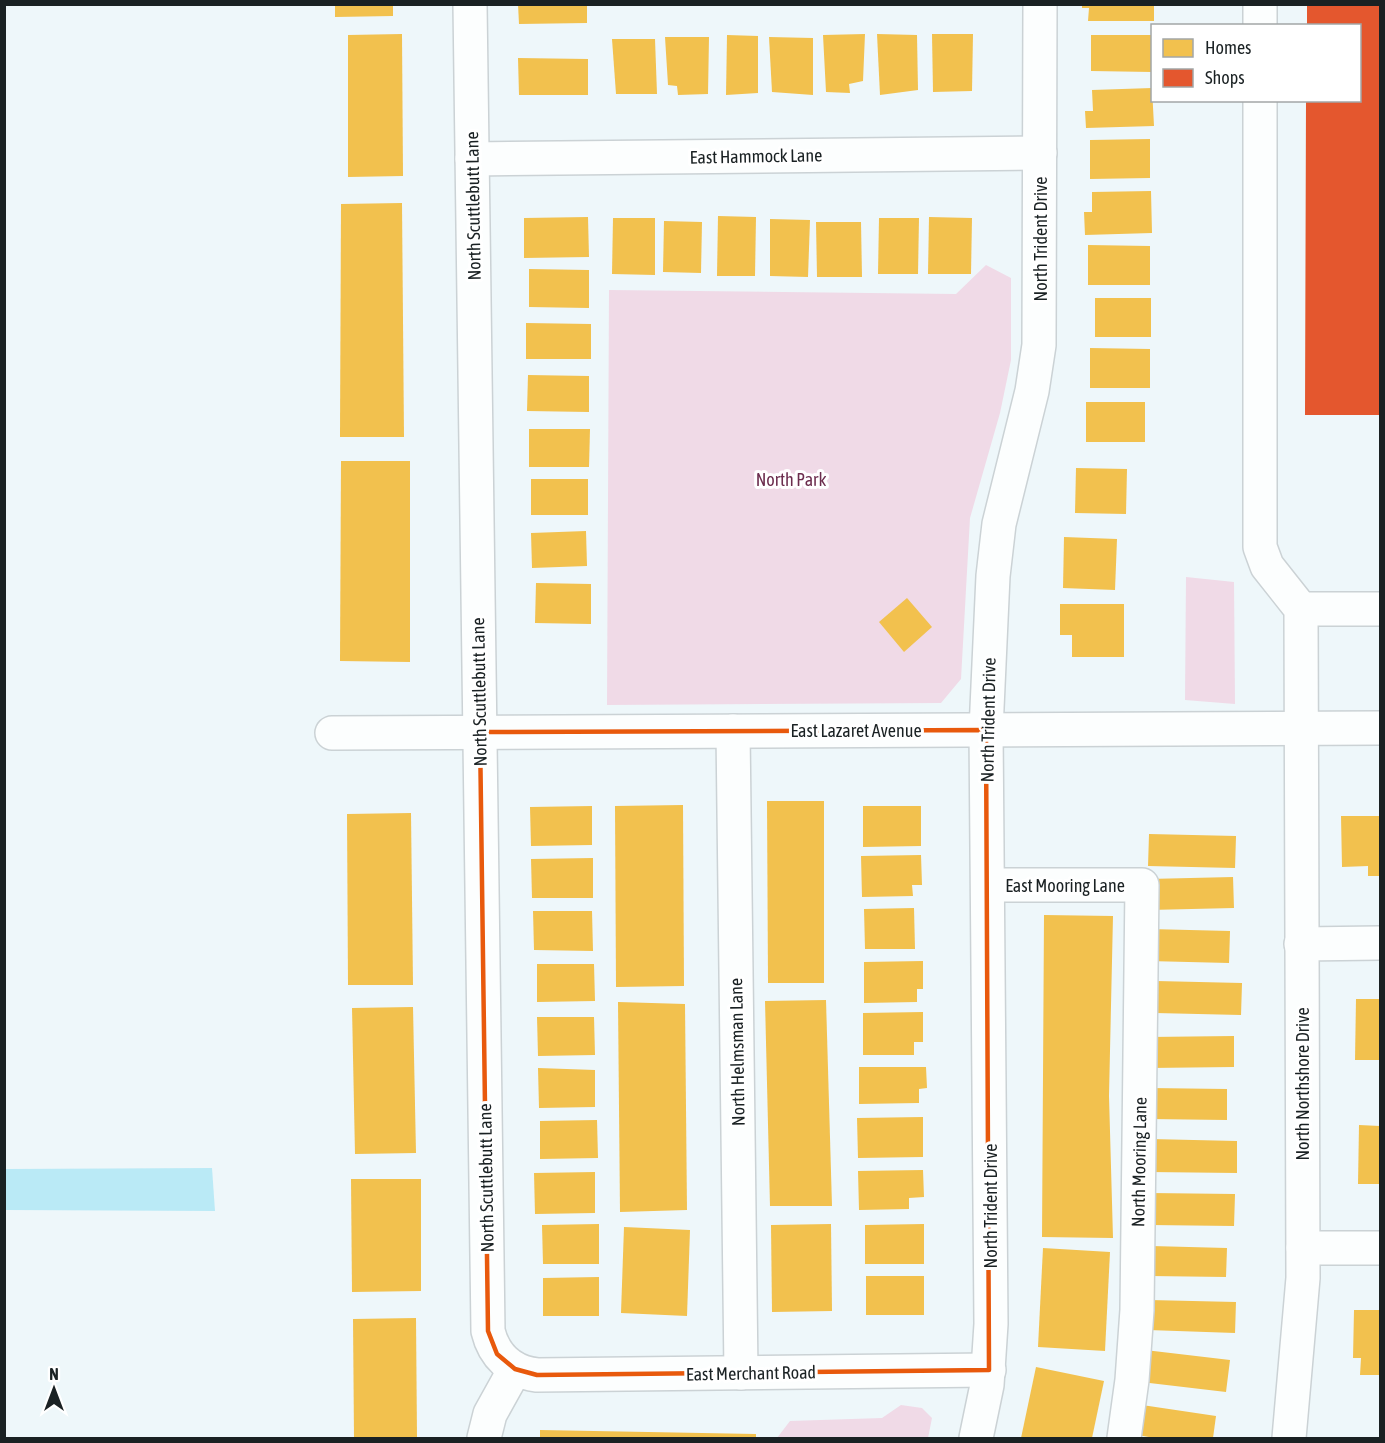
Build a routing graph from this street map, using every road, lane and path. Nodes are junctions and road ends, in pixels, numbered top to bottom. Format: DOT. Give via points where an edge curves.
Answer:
graph roads {
  1 [pos="470,4"];
  2 [pos="1040,4"];
  3 [pos="1260,4"];
  4 [pos="1260,24"];
  5 [pos="1260,102"];
  6 [pos="1040,153"];
  7 [pos="472,159"];
  8 [pos="1301,609"];
  9 [pos="1380,609"];
  10 [pos="1301,728"];
  11 [pos="1380,728"];
  12 [pos="986,730"];
  13 [pos="733,731"];
  14 [pos="480,732"];
  15 [pos="332,733"];
  16 [pos="988,885"];
  17 [pos="1142,885"];
  18 [pos="1380,943"];
  19 [pos="1301,944"];
  20 [pos="1303,1248"];
  21 [pos="1380,1248"];
  22 [pos="515,1370"];
  23 [pos="989,1370"];
  24 [pos="741,1373"];
  25 [pos="484,1438"];
  26 [pos="976,1438"];
  27 [pos="1124,1438"];
  28 [pos="1289,1438"];
  1 -- 7 [label="street, North Scuttlebutt Lane"];
  2 -- 6 [label="street, North Trident Drive"];
  3 -- 4 [label="street"];
  5 -- 8 [label="street" via="1260,547 1267,566"];
  6 -- 7 [label="street, East Hammock Lane"];
  6 -- 12 [label="street, North Trident Drive" via="1039,345 995,548"];
  7 -- 14 [label="street, North Scuttlebutt Lane"];
  8 -- 9 [label="street"];
  8 -- 10 [label="street, North Northshore Drive"];
  10 -- 11 [label="street, East Lazaret Avenue"];
  10 -- 12 [label="street, East Lazaret Avenue"];
  10 -- 19 [label="street, North Northshore Drive"];
  12 -- 13 [label="street, East Lazaret Avenue"];
  12 -- 16 [label="street, North Trident Drive"];
  13 -- 14 [label="street, East Lazaret Avenue"];
  13 -- 24 [label="street, North Helmsman Lane"];
  14 -- 15 [label="street, East Lazaret Avenue"];
  14 -- 22 [label="street, North Scuttlebutt Lane" via="488,1331 497,1354"];
  16 -- 17 [label="street, East Mooring Lane"];
  16 -- 23 [label="street, North Trident Drive"];
  17 -- 27 [label="street, North Mooring Lane" via="1137,1310"];
  18 -- 19 [label="street"];
  19 -- 20 [label="street, North Northshore Drive"];
  20 -- 21 [label="street"];
  20 -- 28 [label="street, North Northshore Drive"];
  22 -- 24 [label="street, East Merchant Road" via="537,1375"];
  22 -- 25 [label="street" via="490,1414"];
  23 -- 24 [label="street, East Merchant Road"];
  23 -- 26 [label="street, North Trident Drive"];
}
